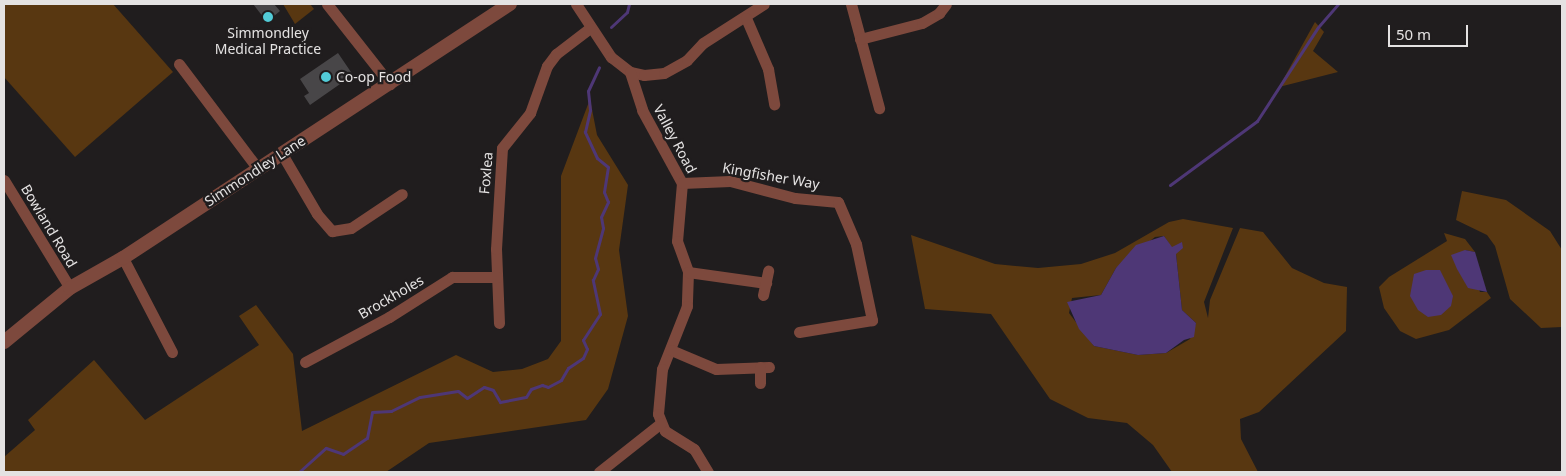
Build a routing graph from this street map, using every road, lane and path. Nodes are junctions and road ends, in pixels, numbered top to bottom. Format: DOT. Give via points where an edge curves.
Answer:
graph roads {
  1 [pos="327,4"];
  2 [pos="510,4"];
  3 [pos="576,4"];
  4 [pos="764,4"];
  5 [pos="851,4"];
  6 [pos="946,4"];
  7 [pos="746,18"];
  8 [pos="590,28"];
  9 [pos="860,39"];
  10 [pos="178,64"];
  11 [pos="630,72"];
  12 [pos="390,84"];
  13 [pos="774,104"];
  14 [pos="880,108"];
  15 [pos="282,154"];
  16 [pos="258,169"];
  17 [pos="4,180"];
  18 [pos="682,183"];
  19 [pos="402,194"];
  20 [pos="123,258"];
  21 [pos="768,271"];
  22 [pos="688,272"];
  23 [pos="497,277"];
  24 [pos="766,283"];
  25 [pos="70,288"];
  26 [pos="763,295"];
  27 [pos="499,323"];
  28 [pos="800,332"];
  29 [pos="4,342"];
  30 [pos="671,350"];
  31 [pos="172,352"];
  32 [pos="305,362"];
  33 [pos="760,383"];
  34 [pos="661,424"];
  35 [pos="599,472"];
  36 [pos="708,472"];
  1 -- 12 [label="street"];
  2 -- 12 [label="street, Simmondley Lane"];
  3 -- 8 [label="street"];
  4 -- 7 [label="street"];
  5 -- 9 [label="street"];
  6 -- 9 [label="street" via="939,13 922,23"];
  7 -- 11 [label="street" via="664,73"];
  7 -- 13 [label="street" via="768,69"];
  8 -- 11 [label="street" via="610,57"];
  8 -- 23 [label="street, Foxlea" via="551,60 541,75 530,113 502,148"];
  9 -- 14 [label="street"];
  10 -- 16 [label="street"];
  11 -- 18 [label="street, Valley Road" via="642,110"];
  12 -- 15 [label="street, Simmondley Lane"];
  15 -- 16 [label="street, Simmondley Lane"];
  15 -- 19 [label="street" via="317,214 332,231 351,228"];
  16 -- 20 [label="street, Simmondley Lane"];
  17 -- 25 [label="street, Bowland Road"];
  18 -- 22 [label="street, Valley Road" via="677,241"];
  18 -- 28 [label="street, Kingfisher Way" via="730,181 795,198 838,202 856,244 872,320"];
  20 -- 25 [label="street, Simmondley Lane"];
  20 -- 31 [label="street"];
  21 -- 24 [label="street"];
  22 -- 24 [label="street"];
  22 -- 30 [label="street, Valley Road" via="687,306"];
  23 -- 27 [label="street, Foxlea"];
  23 -- 32 [label="street, Brockholes" via="452,277 389,317"];
  24 -- 26 [label="street"];
  25 -- 29 [label="street, Simmondley Lane"];
  30 -- 33 [label="street" via="716,369 765,367"];
  30 -- 34 [label="street, Valley Road" via="660,383 657,408"];
  34 -- 35 [label="street"];
  34 -- 36 [label="street" via="665,431 694,449"];
}
